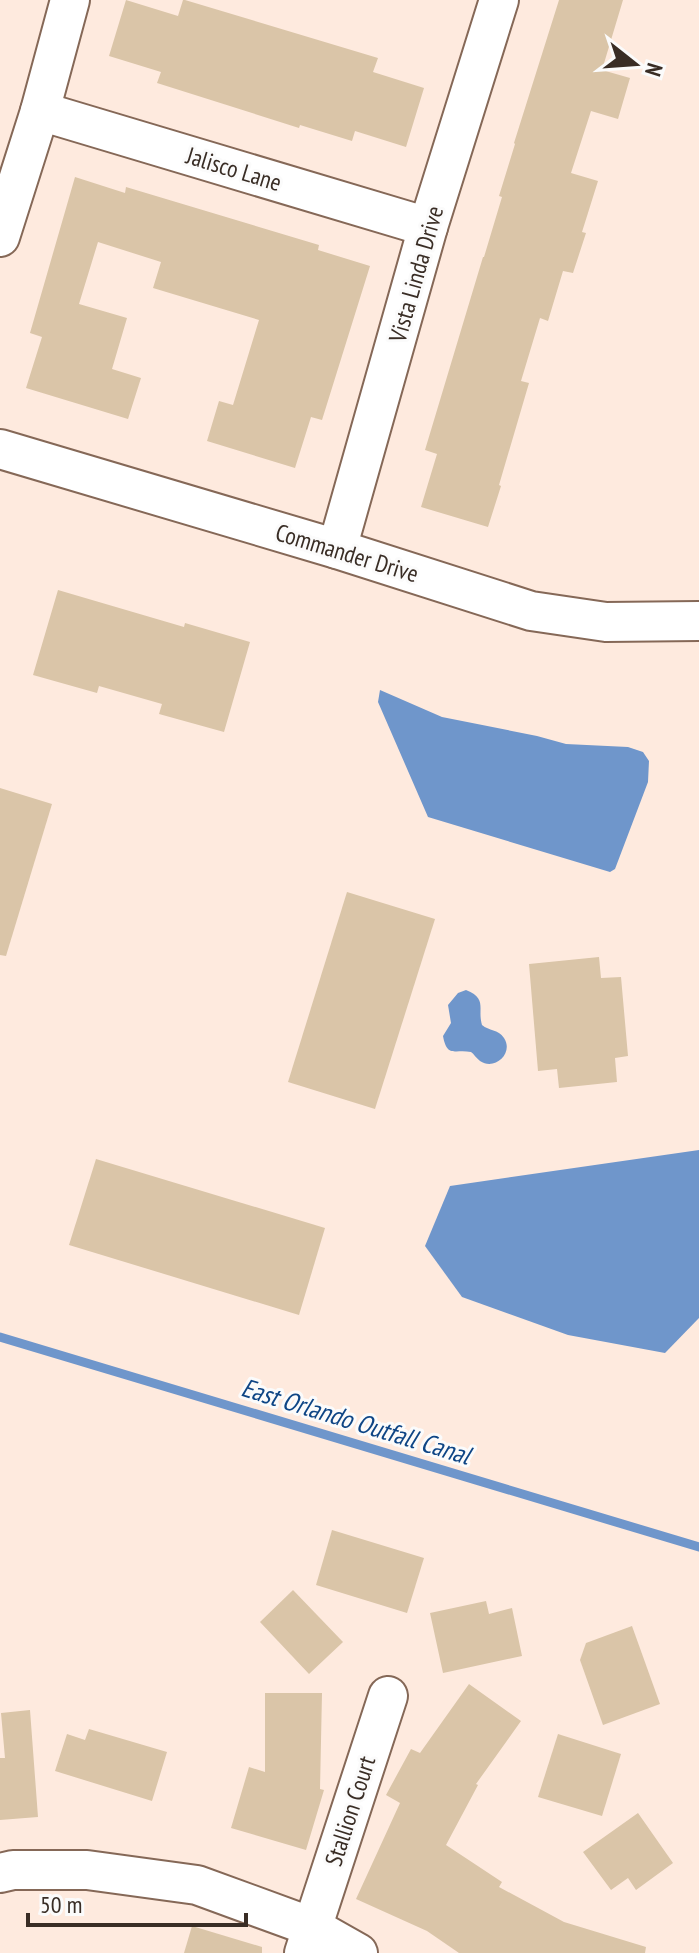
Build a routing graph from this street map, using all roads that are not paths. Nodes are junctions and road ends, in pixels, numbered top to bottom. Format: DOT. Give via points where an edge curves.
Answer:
graph roads {
  1 [pos="70,0"];
  2 [pos="499,0"];
  3 [pos="40,111"];
  4 [pos="428,227"];
  5 [pos="0,237"];
  6 [pos="0,449"];
  7 [pos="337,549"];
  8 [pos="699,621"];
  9 [pos="388,1696"];
  10 [pos="0,1873"];
  11 [pos="308,1940"];
  12 [pos="358,1953"];
  1 -- 3 [label="street"];
  2 -- 4 [label="street, Vista Linda Drive"];
  3 -- 4 [label="street, Jalisco Lane"];
  3 -- 5 [label="street"];
  4 -- 7 [label="street, Vista Linda Drive"];
  6 -- 7 [label="street, Commander Drive"];
  7 -- 8 [label="street, Commander Drive" via="531,611 606,622"];
  9 -- 11 [label="street, Stallion Court"];
  10 -- 11 [label="street" via="87,1870 197,1885"];
  11 -- 12 [label="street"];
}
